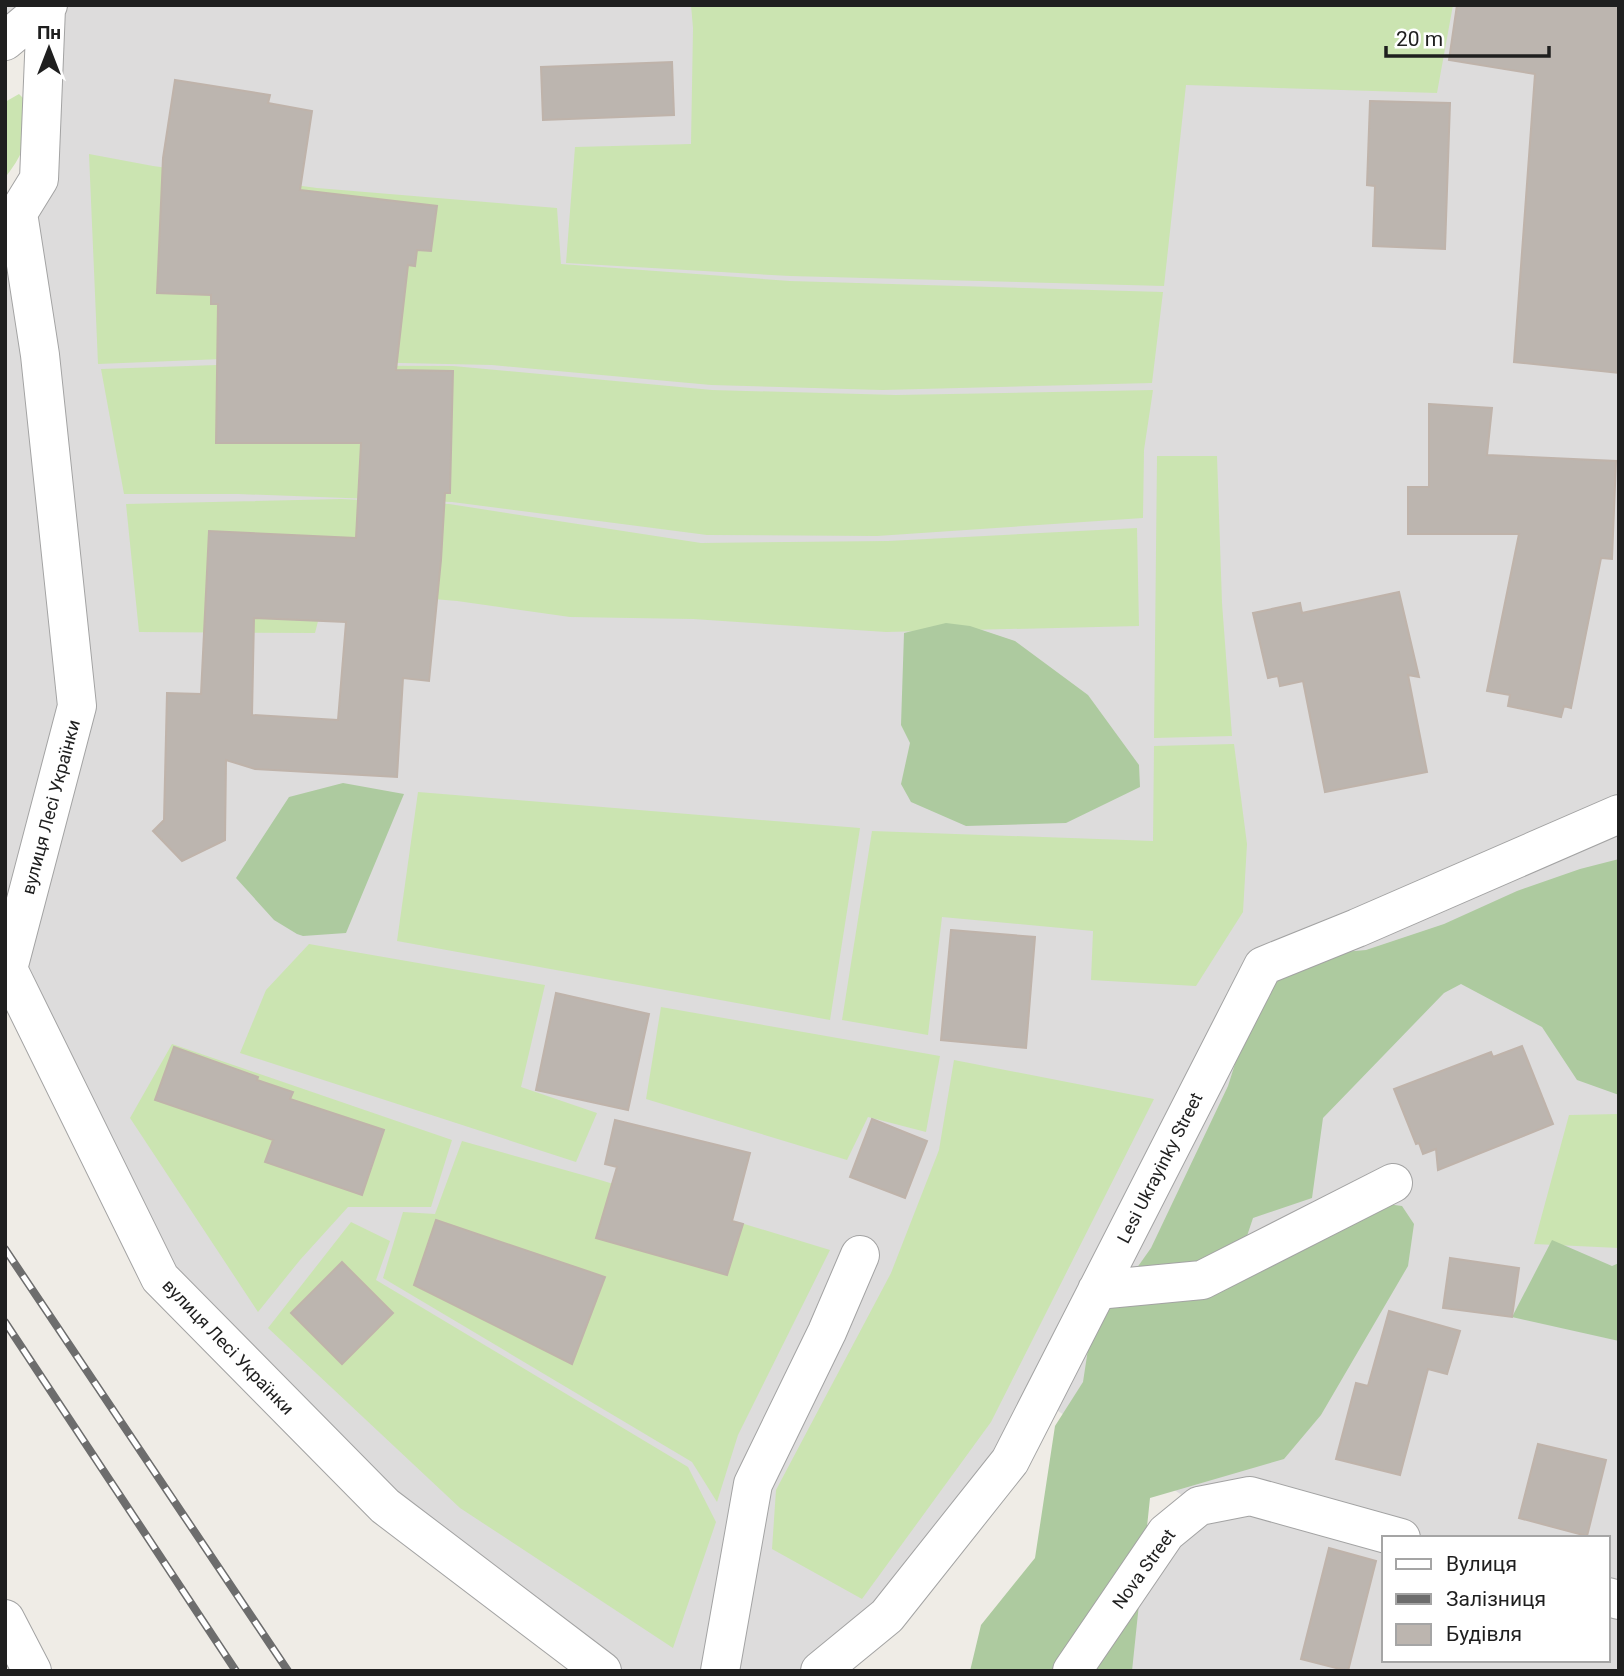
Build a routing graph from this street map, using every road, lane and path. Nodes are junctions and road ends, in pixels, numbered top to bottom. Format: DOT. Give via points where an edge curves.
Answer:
graph roads {
  1 [pos="47,7"];
  2 [pos="5,41"];
  3 [pos="12,213"];
  4 [pos="1619,814"];
  5 [pos="1392,1183"];
  6 [pos="860,1255"];
  7 [pos="1097,1290"];
  8 [pos="1394,1536"];
  9 [pos="5,1619"];
  10 [pos="32,1671"];
  11 [pos="603,1671"];
  12 [pos="720,1671"];
  13 [pos="820,1671"];
  14 [pos="1072,1671"];
  1 -- 2 [label="street"];
  1 -- 3 [label="street, вулиця Лесі Українки" via="39,179"];
  3 -- 11 [label="street, вулиця Лесі Українки" via="40,355 77,706 8,969 160,1278 385,1506"];
  4 -- 7 [label="street, Lesi Ukrayinky Street" via="1263,966"];
  5 -- 7 [label="street" via="1202,1280"];
  6 -- 12 [label="street" via="753,1484"];
  7 -- 13 [label="street, Lesi Ukrayinky Street" via="1010,1461 887,1616"];
  8 -- 14 [label="street, Nova Street" via="1250,1496 1199,1506 1166,1533"];
  9 -- 10 [label="street"];
}
